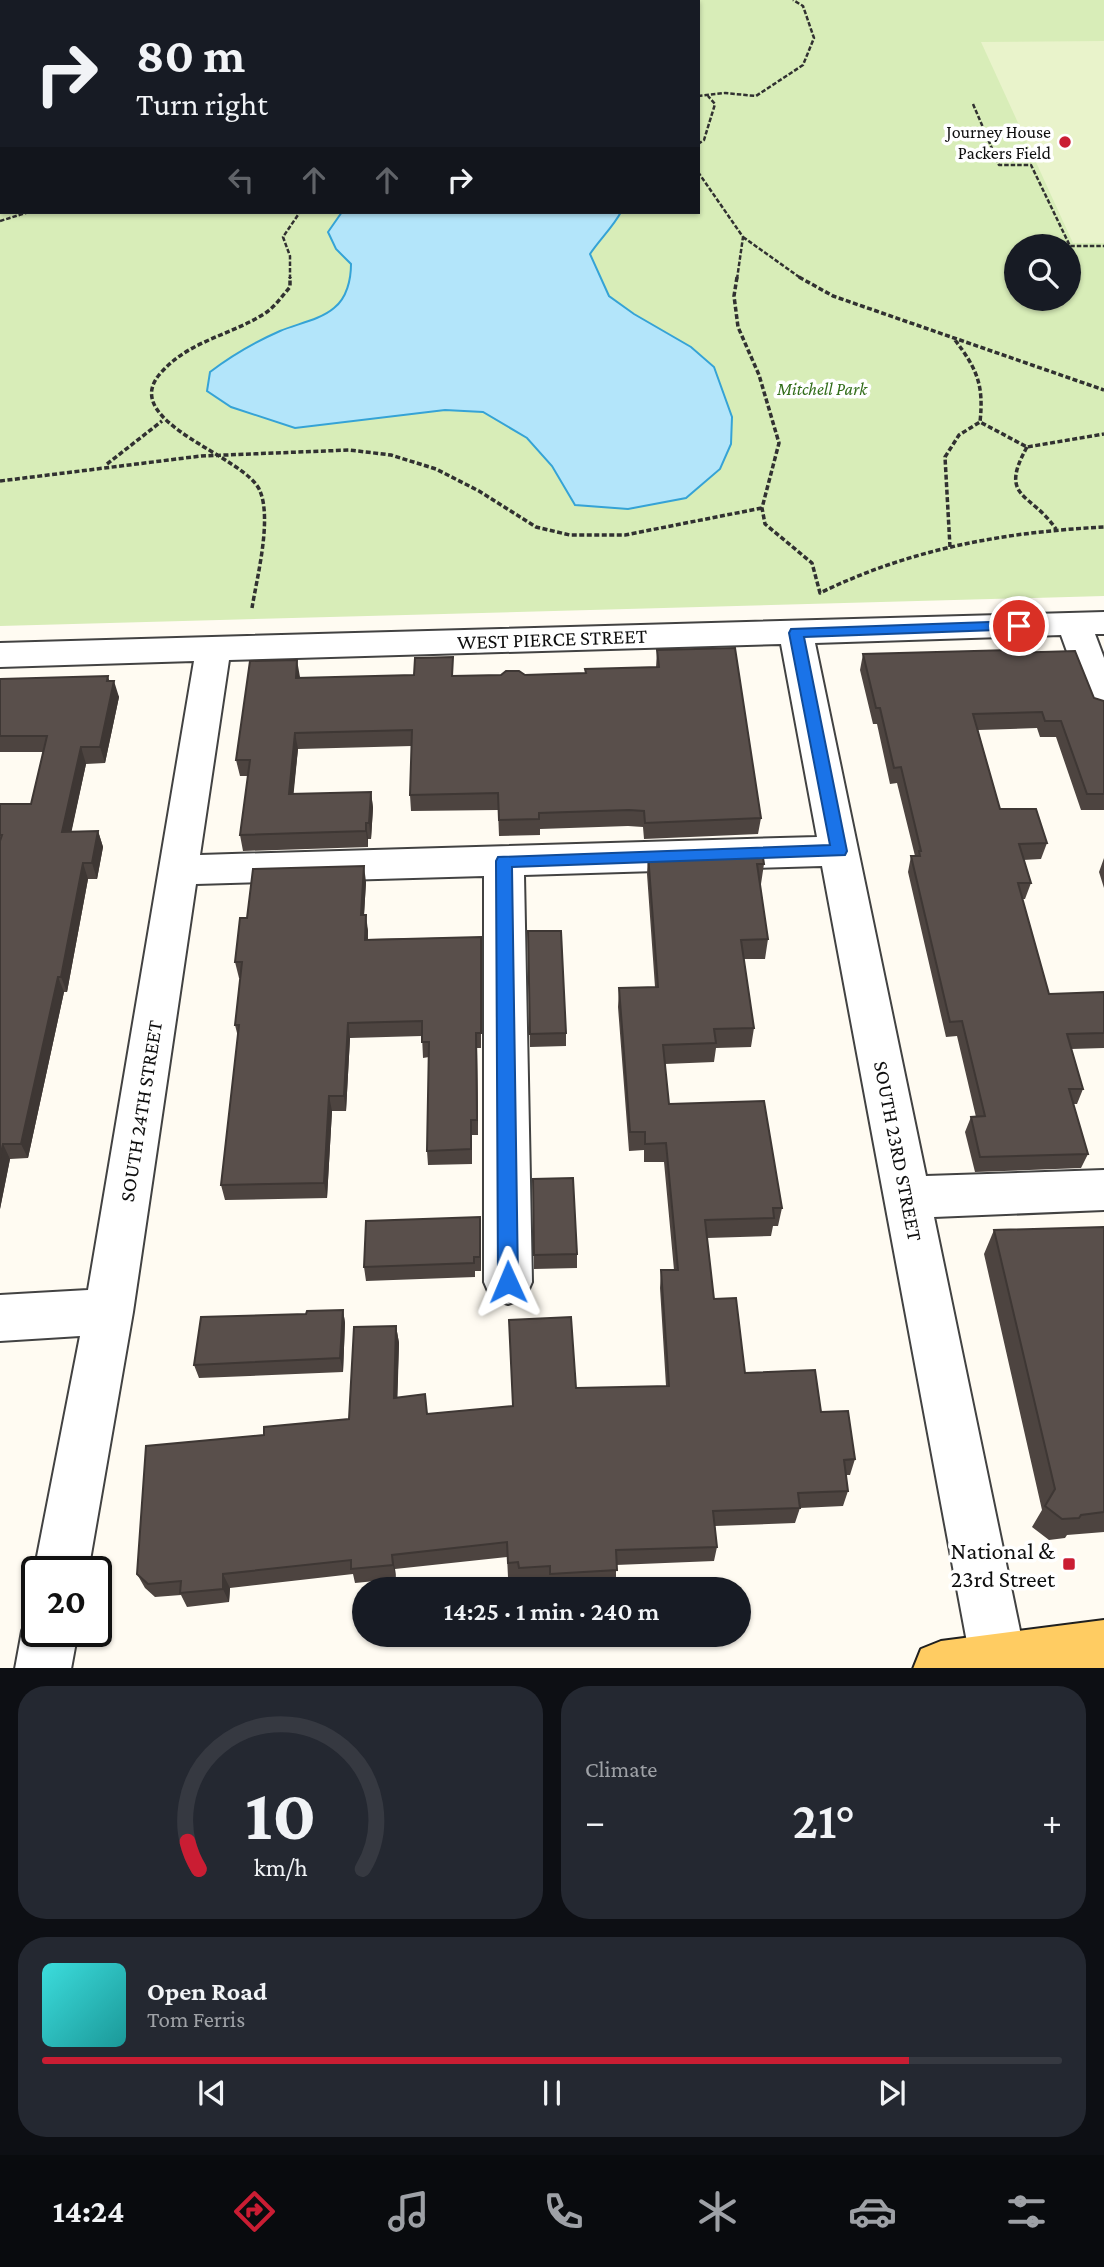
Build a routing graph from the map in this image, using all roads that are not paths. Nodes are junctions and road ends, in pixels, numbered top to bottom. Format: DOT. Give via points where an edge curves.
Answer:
graph roads {
  1 [pos="1089,624"];
  2 [pos="796,633"];
  3 [pos="213,649"];
  4 [pos="0,655"];
  5 [pos="1104,704"];
  6 [pos="839,851"];
  7 [pos="504,861"];
  8 [pos="179,870"];
  9 [pos="1104,1190"];
  10 [pos="908,1197"];
  11 [pos="508,1282"];
  12 [pos="109,1312"];
  13 [pos="0,1318"];
  14 [pos="64,1556"];
  15 [pos="47,1647"];
  16 [pos="1104,1648"];
  17 [pos="1000,1665"];
  18 [pos="43,1668"];
  19 [pos="941,1668"];
  1 -- 2 [label="street, WEST PIERCE STREET"];
  1 -- 5 [label="street"];
  2 -- 3 [label="street, WEST PIERCE STREET"];
  2 -- 6 [label="street, SOUTH 23RD STREET"];
  3 -- 4 [label="street, WEST PIERCE STREET"];
  3 -- 8 [label="street, SOUTH 24TH STREET"];
  6 -- 7 [label="street"];
  6 -- 10 [label="street, SOUTH 23RD STREET"];
  7 -- 8 [label="street"];
  7 -- 11 [label="street"];
  8 -- 12 [label="street, SOUTH 24TH STREET"];
  9 -- 10 [label="street"];
  10 -- 17 [label="street, SOUTH 23RD STREET"];
  12 -- 13 [label="street"];
  12 -- 14 [label="street, SOUTH 24TH STREET"];
  15 -- 18 [label="street"];
  16 -- 17 [label="main road"];
  17 -- 19 [label="main road"];
}
